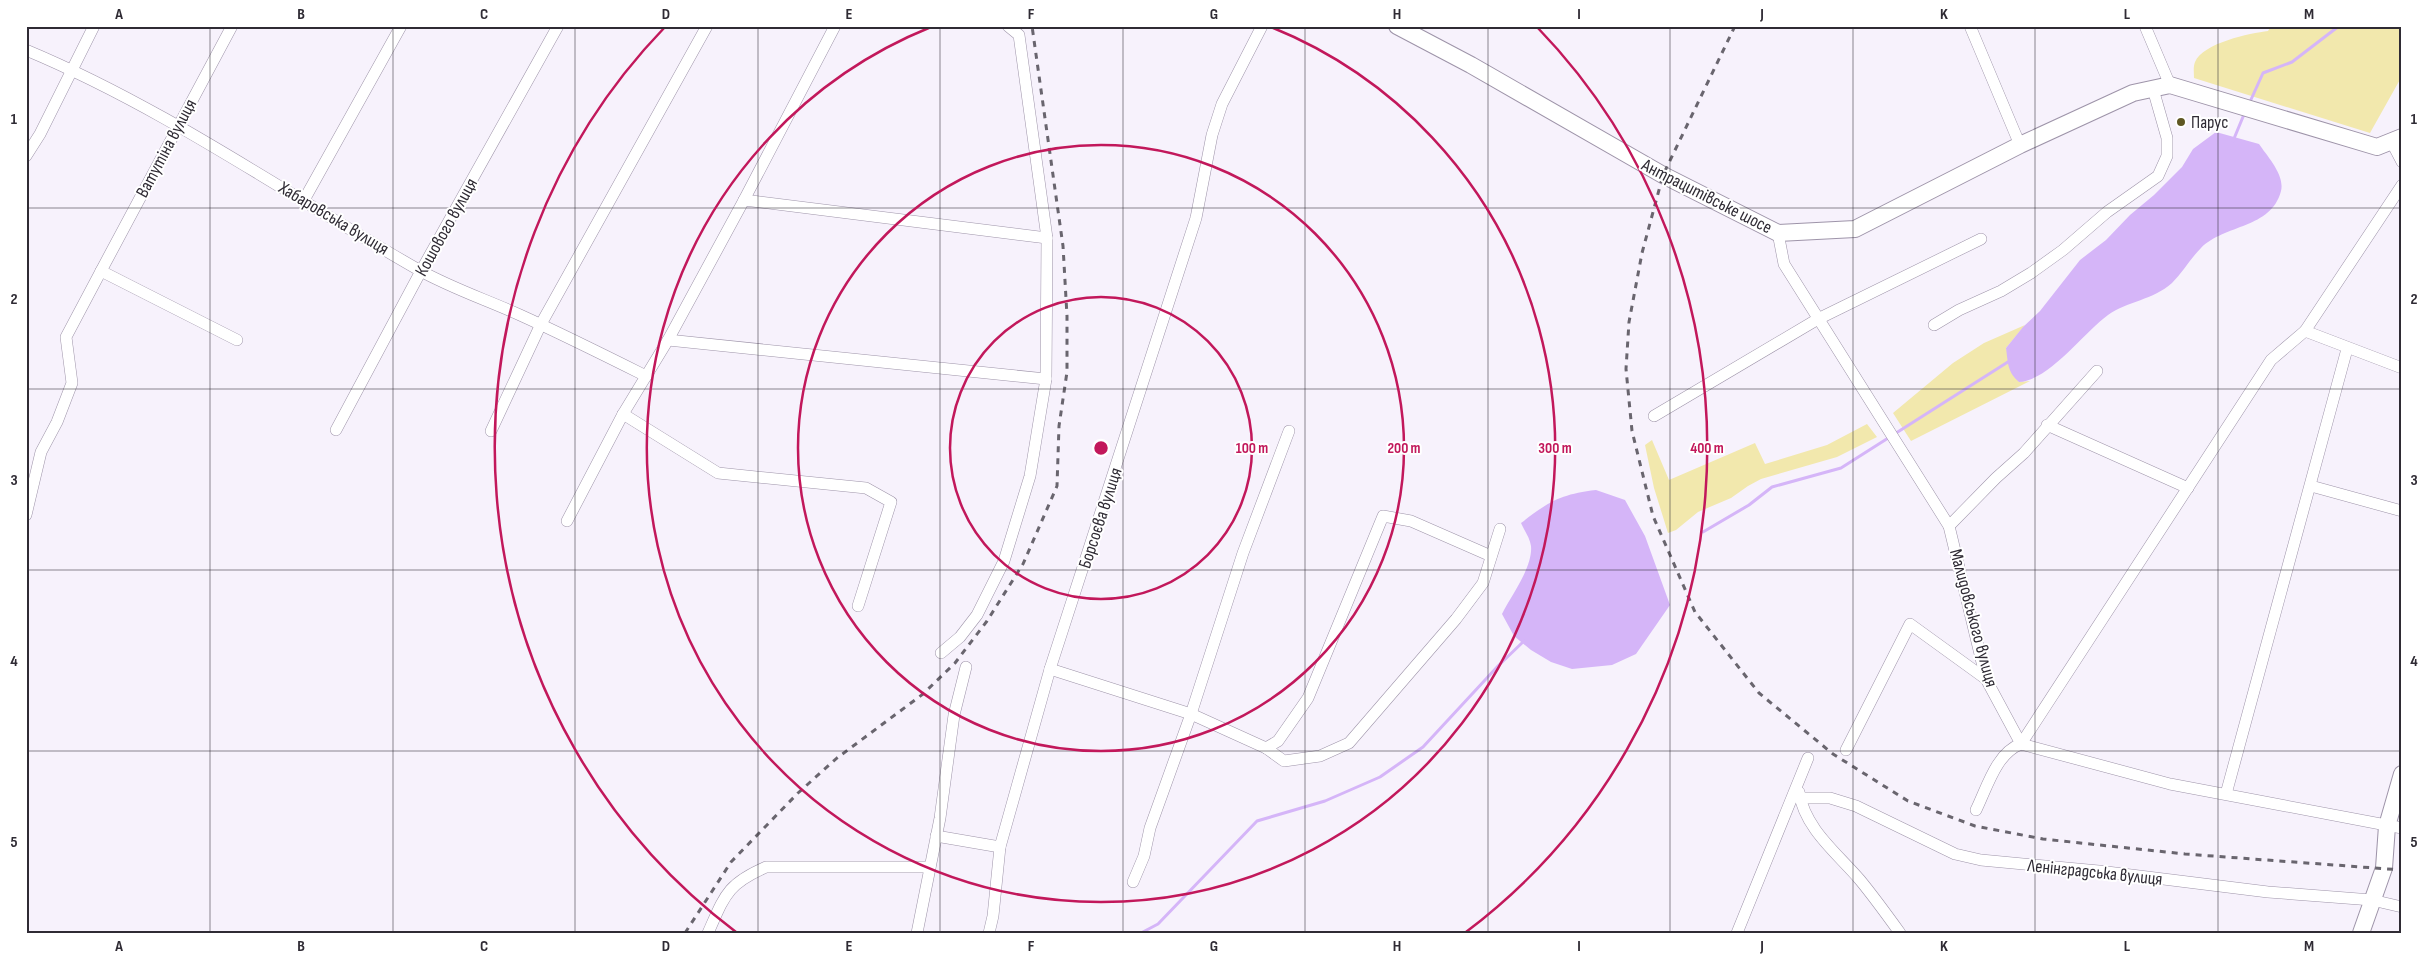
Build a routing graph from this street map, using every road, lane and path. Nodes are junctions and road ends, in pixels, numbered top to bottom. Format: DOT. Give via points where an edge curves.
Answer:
graph roads {
  1 [pos="94,26"];
  2 [pos="232,26"];
  3 [pos="401,26"];
  4 [pos="558,26"];
  5 [pos="707,26"];
  6 [pos="835,26"];
  7 [pos="1008,26"];
  8 [pos="1262,26"];
  9 [pos="1396,26"];
  10 [pos="1970,26"];
  11 [pos="2145,26"];
  12 [pos="26,50"];
  13 [pos="72,69"];
  14 [pos="2170,85"];
  15 [pos="2153,89"];
  16 [pos="177,126"];
  17 [pos="2390,141"];
  18 [pos="2020,145"];
  19 [pos="26,156"];
  20 [pos="2402,162"];
  21 [pos="2402,185"];
  22 [pos="304,200"];
  23 [pos="744,200"];
  24 [pos="1778,233"];
  25 [pos="1046,238"];
  26 [pos="1981,240"];
  27 [pos="102,270"];
  28 [pos="421,271"];
  29 [pos="1818,319"];
  30 [pos="540,324"];
  31 [pos="1934,325"];
  32 [pos="2305,331"];
  33 [pos="237,340"];
  34 [pos="668,340"];
  35 [pos="2347,349"];
  36 [pos="2402,368"];
  37 [pos="2096,371"];
  38 [pos="646,376"];
  39 [pos="1046,379"];
  40 [pos="623,414"];
  41 [pos="1654,416"];
  42 [pos="2047,425"];
  43 [pos="336,430"];
  44 [pos="491,431"];
  45 [pos="1289,431"];
  46 [pos="2311,486"];
  47 [pos="2188,488"];
  48 [pos="2402,511"];
  49 [pos="26,515"];
  50 [pos="567,521"];
  51 [pos="1949,526"];
  52 [pos="1500,529"];
  53 [pos="1491,556"];
  54 [pos="858,606"];
  55 [pos="941,653"];
  56 [pos="966,667"];
  57 [pos="1050,669"];
  58 [pos="1986,678"];
  59 [pos="1191,714"];
  60 [pos="2021,744"];
  61 [pos="1266,748"];
  62 [pos="1846,750"];
  63 [pos="1808,758"];
  64 [pos="2402,774"];
  65 [pos="1798,780"];
  66 [pos="2226,794"];
  67 [pos="1800,798"];
  68 [pos="1976,810"];
  69 [pos="2395,827"];
  70 [pos="936,836"];
  71 [pos="1000,847"];
  72 [pos="930,867"];
  73 [pos="1133,882"];
  74 [pos="2372,900"];
  75 [pos="2402,907"];
  76 [pos="708,933"];
  77 [pos="917,933"];
  78 [pos="989,933"];
  79 [pos="1737,933"];
  80 [pos="1900,933"];
  81 [pos="2361,933"];
  1 -- 13 [label="street"];
  2 -- 16 [label="street, Ватутіна вулиця"];
  3 -- 22 [label="street"];
  4 -- 28 [label="street, Кошового вулиця"];
  5 -- 30 [label="street"];
  6 -- 23 [label="street"];
  7 -- 25 [label="street" via="1019,35"];
  8 -- 57 [label="street, Борсоєва вулиця" via="1222,104 1212,135 1196,218"];
  9 -- 24 [label="main road, Антрацитівське шосе" via="1663,175"];
  10 -- 18 [label="street"];
  11 -- 14 [label="street"];
  12 -- 13 [label="street, Хабаровська вулиця"];
  13 -- 16 [label="street, Хабаровська вулиця"];
  13 -- 19 [label="street"];
  14 -- 15 [label="main road, Антрацитівське шосе"];
  14 -- 17 [label="main road"];
  15 -- 18 [label="main road, Антрацитівське шосе" via="2132,93"];
  15 -- 31 [label="street" via="2167,138 2167,156 2158,176 2031,273"];
  16 -- 22 [label="street, Хабаровська вулиця"];
  16 -- 27 [label="street, Ватутіна вулиця"];
  17 -- 20 [label="street"];
  18 -- 24 [label="main road, Антрацитівське шосе" via="1855,229"];
  21 -- 32 [label="street"];
  22 -- 28 [label="street, Хабаровська вулиця"];
  23 -- 25 [label="street"];
  23 -- 34 [label="street"];
  24 -- 29 [label="street, Малидовського вулиця" via="1784,264"];
  25 -- 39 [label="street"];
  26 -- 29 [label="street"];
  27 -- 33 [label="street"];
  27 -- 49 [label="street, Ватутіна вулиця" via="66,337 72,383 41,452"];
  28 -- 30 [label="street, Хабаровська вулиця"];
  28 -- 43 [label="street, Кошового вулиця"];
  29 -- 41 [label="street"];
  29 -- 51 [label="street, Малидовського вулиця"];
  30 -- 38 [label="street, Хабаровська вулиця"];
  30 -- 44 [label="street"];
  32 -- 35 [label="street"];
  32 -- 47 [label="street" via="2271,360"];
  34 -- 38 [label="street"];
  34 -- 39 [label="street"];
  35 -- 36 [label="street"];
  35 -- 46 [label="street"];
  37 -- 42 [label="street"];
  38 -- 40 [label="street"];
  39 -- 55 [label="street" via="1030,476 1004,561 977,615 960,637"];
  40 -- 50 [label="street"];
  40 -- 54 [label="street" via="718,473 866,488 892,502"];
  42 -- 47 [label="street"];
  42 -- 51 [label="street" via="2024,453"];
  45 -- 59 [label="street" via="1243,552"];
  46 -- 48 [label="street"];
  46 -- 66 [label="street"];
  47 -- 60 [label="street"];
  51 -- 58 [label="street, Малидовського вулиця"];
  52 -- 53 [label="street"];
  53 -- 61 [label="street" via="1483,583 1456,619 1349,743 1320,756 1284,761"];
  53 -- 61 [label="street" via="1411,521 1382,516 1308,698 1278,741"];
  56 -- 70 [label="street" via="954,715"];
  57 -- 59 [label="street"];
  57 -- 71 [label="street, Борсоєва вулиця"];
  58 -- 60 [label="street, Малидовського вулиця"];
  58 -- 62 [label="street" via="1910,624"];
  59 -- 61 [label="street"];
  59 -- 73 [label="street"];
  60 -- 66 [label="street" via="2170,784"];
  60 -- 68 [label="street" via="2012,747 2000,760"];
  63 -- 65 [label="street"];
  64 -- 69 [label="main road"];
  65 -- 67 [label="street"];
  65 -- 79 [label="street"];
  66 -- 69 [label="street"];
  67 -- 74 [label="street, Ленінградська вулиця" via="1830,798 1856,806 1955,854 1981,860 2268,892"];
  67 -- 80 [label="street" via="1809,823 1861,881"];
  69 -- 74 [label="main road"];
  70 -- 71 [label="street"];
  70 -- 72 [label="street"];
  71 -- 78 [label="street, Борсоєва вулиця"];
  72 -- 76 [label="street" via="766,867 742,877 724,897"];
  72 -- 77 [label="street"];
  74 -- 75 [label="street, Ленінградська вулиця"];
  74 -- 81 [label="main road"];
}
